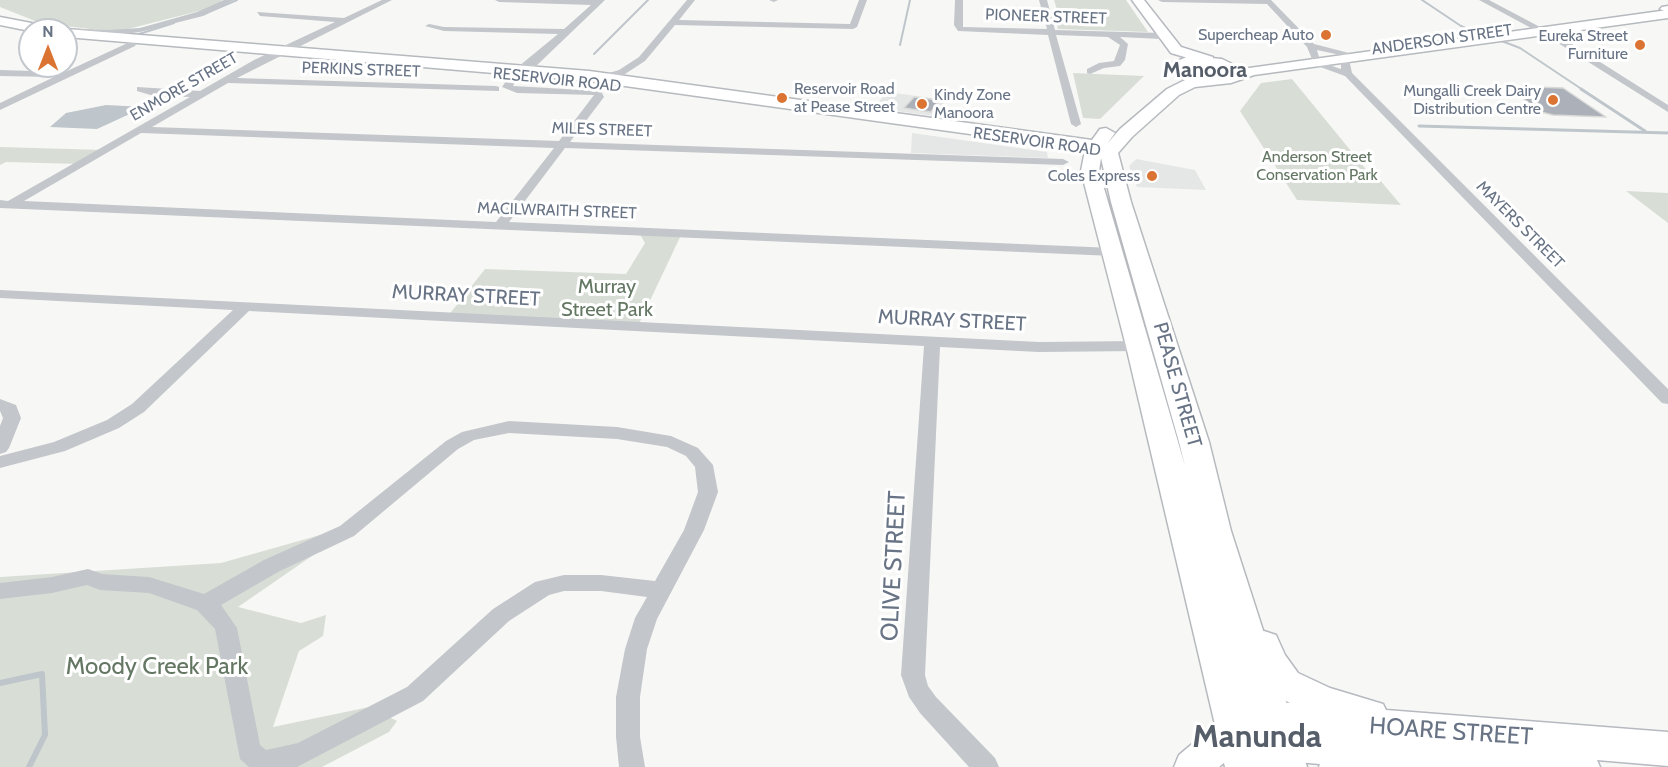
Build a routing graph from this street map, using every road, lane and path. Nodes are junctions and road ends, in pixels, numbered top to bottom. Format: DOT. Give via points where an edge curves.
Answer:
graph roads {
  1 [pos="230,0"];
  2 [pos="388,0"];
  3 [pos="499,0"];
  4 [pos="691,0"];
  5 [pos="863,0"];
  6 [pos="959,0"];
  7 [pos="1043,0"];
  8 [pos="1138,0"];
  9 [pos="1162,0"];
  10 [pos="1484,0"];
  11 [pos="1268,1"];
  12 [pos="599,2"];
  13 [pos="1667,12"];
  14 [pos="260,14"];
  15 [pos="0,20"];
  16 [pos="345,20"];
  17 [pos="672,22"];
  18 [pos="18,24"];
  19 [pos="429,26"];
  20 [pos="0,29"];
  21 [pos="1535,30"];
  22 [pos="78,32"];
  23 [pos="565,32"];
  24 [pos="1051,32"];
  25 [pos="18,33"];
  26 [pos="78,34"];
  27 [pos="1111,34"];
  28 [pos="1164,36"];
  29 [pos="78,41"];
  30 [pos="132,44"];
  31 [pos="274,53"];
  32 [pos="1315,56"];
  33 [pos="1212,61"];
  34 [pos="1346,62"];
  35 [pos="1175,68"];
  36 [pos="78,70"];
  37 [pos="1070,70"];
  38 [pos="1090,71"];
  39 [pos="1112,71"];
  40 [pos="0,73"];
  41 [pos="18,74"];
  42 [pos="525,75"];
  43 [pos="62,78"];
  44 [pos="609,78"];
  45 [pos="1231,78"];
  46 [pos="225,80"];
  47 [pos="1212,80"];
  48 [pos="140,89"];
  49 [pos="496,90"];
  50 [pos="201,94"];
  51 [pos="0,107"];
  52 [pos="1668,109"];
  53 [pos="1076,124"];
  54 [pos="966,128"];
  55 [pos="1110,129"];
  56 [pos="141,130"];
  57 [pos="562,145"];
  58 [pos="1097,155"];
  59 [pos="1063,162"];
  60 [pos="4,206"];
  61 [pos="500,225"];
  62 [pos="1113,252"];
  63 [pos="0,294"];
  64 [pos="246,306"];
  65 [pos="932,341"];
  66 [pos="1150,355"];
  67 [pos="1668,399"];
  68 [pos="0,404"];
  69 [pos="0,448"];
  70 [pos="1181,451"];
  71 [pos="0,462"];
  72 [pos="1215,531"];
  73 [pos="660,590"];
  74 [pos="0,591"];
  75 [pos="205,604"];
  76 [pos="1241,676"];
  77 [pos="1451,730"];
  78 [pos="1252,748"];
  79 [pos="1668,749"];
  80 [pos="1504,759"];
  81 [pos="632,767"];
  82 [pos="986,767"];
  83 [pos="1192,767"];
  84 [pos="1337,767"];
  85 [pos="1582,767"];
  1 -- 22 [label="street" via="200,14 140,30"];
  2 -- 16 [label="street, ENMORE STREET"];
  3 -- 12 [label="street"];
  4 -- 17 [label="street"];
  5 -- 17 [label="street" via="853,27"];
  6 -- 24 [label="street, PIONEER STREET" via="961,29"];
  7 -- 24 [label="street"];
  8 -- 28 [label="main road"];
  9 -- 11 [label="street"];
  10 -- 21 [label="street"];
  11 -- 32 [label="street"];
  12 -- 23 [label="street"];
  13 -- 21 [label="main road, ANDERSON STREET"];
  14 -- 16 [label="street"];
  15 -- 18 [label="main road"];
  16 -- 31 [label="street, ENMORE STREET"];
  17 -- 44 [label="street" via="642,59"];
  19 -- 23 [label="street"];
  20 -- 25 [label="main road"];
  21 -- 34 [label="main road, ANDERSON STREET"];
  21 -- 52 [label="street"];
  23 -- 42 [label="street"];
  24 -- 27 [label="street, PIONEER STREET"];
  24 -- 37 [label="street"];
  26 -- 31 [label="main road, RESERVOIR ROAD"];
  27 -- 28 [label="street, PIONEER STREET"];
  27 -- 38 [label="street" via="1124,44 1122,57 1117,64"];
  28 -- 33 [label="main road" via="1181,52"];
  28 -- 35 [label="main road"];
  29 -- 30 [label="main road, RESERVOIR ROAD"];
  30 -- 31 [label="main road, RESERVOIR ROAD"];
  30 -- 36 [label="street"];
  31 -- 42 [label="main road, RESERVOIR ROAD"];
  31 -- 46 [label="street, ENMORE STREET"];
  32 -- 33 [label="main road, ANDERSON STREET" via="1254,65"];
  32 -- 34 [label="main road, ANDERSON STREET"];
  32 -- 45 [label="main road, ANDERSON STREET"];
  33 -- 35 [label="main road, ANDERSON STREET" via="1185,60"];
  33 -- 45 [label="main road" via="1234,70 1236,75"];
  34 -- 67 [label="street, MAYERS STREET"];
  35 -- 47 [label="main road" via="1191,77"];
  35 -- 55 [label="main road" via="1171,81"];
  37 -- 38 [label="street"];
  37 -- 53 [label="street"];
  38 -- 39 [label="street"];
  40 -- 41 [label="street"];
  42 -- 44 [label="main road, RESERVOIR ROAD"];
  42 -- 57 [label="street" via="599,94"];
  43 -- 51 [label="street"];
  44 -- 54 [label="main road, RESERVOIR ROAD"];
  44 -- 58 [label="main road, RESERVOIR ROAD" via="1047,144 1072,153"];
  45 -- 47 [label="main road, ANDERSON STREET"];
  46 -- 49 [label="street, PERKINS STREET"];
  46 -- 50 [label="street, ENMORE STREET"];
  47 -- 58 [label="main road" via="1187,84 1173,92"];
  48 -- 50 [label="street"];
  50 -- 56 [label="street, ENMORE STREET"];
  54 -- 55 [label="main road" via="1065,137"];
  54 -- 58 [label="main road, RESERVOIR ROAD"];
  55 -- 58 [label="main road"];
  56 -- 57 [label="street, MILES STREET"];
  56 -- 60 [label="street, ENMORE STREET"];
  57 -- 59 [label="street, MILES STREET"];
  57 -- 61 [label="street"];
  58 -- 62 [label="main road, PEASE STREET"];
  58 -- 66 [label="main road, PEASE STREET" via="1121,202 1146,280"];
  60 -- 61 [label="street, MACILWRAITH STREET"];
  61 -- 62 [label="street, MACILWRAITH STREET"];
  62 -- 66 [label="main road, PEASE STREET"];
  63 -- 64 [label="street, MURRAY STREET"];
  64 -- 65 [label="street, MURRAY STREET"];
  64 -- 71 [label="street" via="138,408 113,424 59,447"];
  65 -- 66 [label="street, MURRAY STREET"];
  65 -- 82 [label="street, OLIVE STREET" via="913,675 917,690 928,705"];
  66 -- 70 [label="main road, PEASE STREET"];
  68 -- 69 [label="street" via="10,409 12,418"];
  70 -- 72 [label="main road, PEASE STREET"];
  70 -- 76 [label="main road" via="1185,486"];
  70 -- 78 [label="main road, PEASE STREET"];
  72 -- 77 [label="main road" via="1243,576 1266,652 1286,684 1348,710"];
  72 -- 78 [label="main road, PEASE STREET"];
  73 -- 75 [label="street" via="601,583 564,583 543,588 501,615 415,694 302,754 268,763 249,752 226,628"];
  73 -- 75 [label="street" via="703,510 708,492 704,465 692,452 645,436 509,427 489,429 452,445 347,531 271,566"];
  73 -- 81 [label="street" via="646,618 630,673 628,736"];
  74 -- 75 [label="street" via="52,585 70,591 100,582 149,585"];
  76 -- 78 [label="main road"];
  77 -- 78 [label="main road, HOARE STREET"];
  77 -- 79 [label="main road, HOARE STREET"];
  78 -- 80 [label="main road, HOARE STREET"];
  78 -- 83 [label="main road"];
  80 -- 84 [label="main road" via="1420,764 1364,760"];
  80 -- 85 [label="main road, HOARE STREET"];
}
